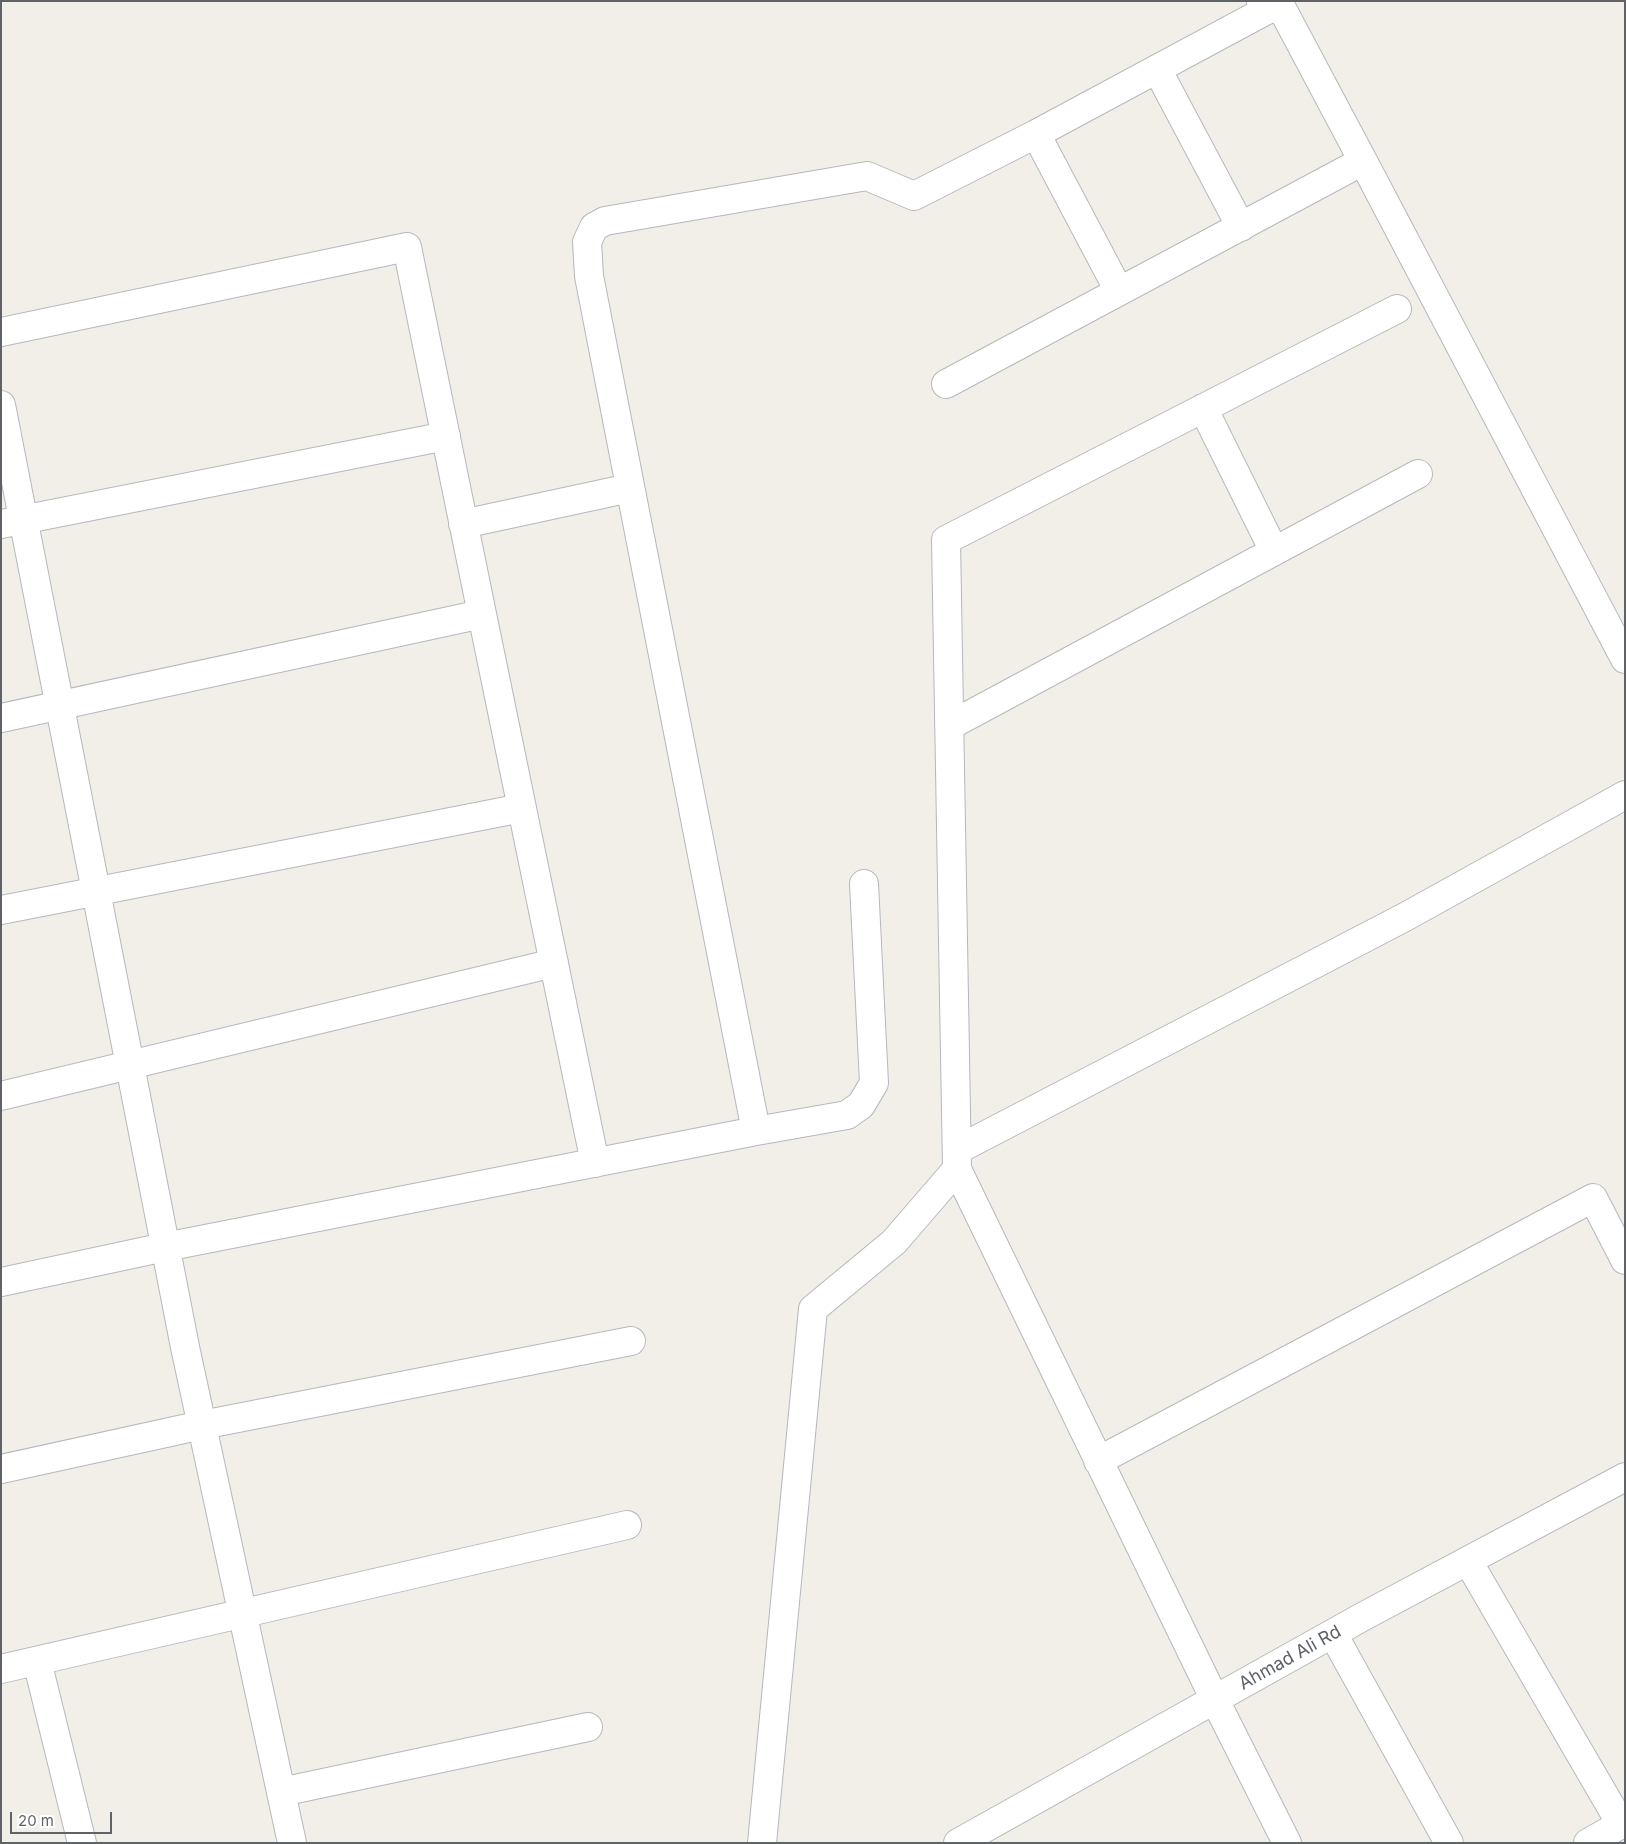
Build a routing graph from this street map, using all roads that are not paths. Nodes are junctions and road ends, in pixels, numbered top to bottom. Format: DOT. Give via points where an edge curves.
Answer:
graph roads {
  1 [pos="1262,6"];
  2 [pos="1157,69"];
  3 [pos="1036,134"];
  4 [pos="1363,161"];
  5 [pos="1240,227"];
  6 [pos="1119,291"];
  7 [pos="1397,308"];
  8 [pos="1,332"];
  9 [pos="946,384"];
  10 [pos="1,405"];
  11 [pos="1203,408"];
  12 [pos="446,436"];
  13 [pos="1418,474"];
  14 [pos="630,488"];
  15 [pos="12,522"];
  16 [pos="463,524"];
  17 [pos="1274,551"];
  18 [pos="482,614"];
  19 [pos="1625,659"];
  20 [pos="60,705"];
  21 [pos="1,718"];
  22 [pos="949,726"];
  23 [pos="1625,795"];
  24 [pos="522,808"];
  25 [pos="864,884"];
  26 [pos="96,892"];
  27 [pos="1,910"];
  28 [pos="554,963"];
  29 [pos="130,1065"];
  30 [pos="1,1096"];
  31 [pos="756,1131"];
  32 [pos="957,1160"];
  33 [pos="595,1163"];
  34 [pos="165,1247"];
  35 [pos="1625,1260"];
  36 [pos="1,1282"];
  37 [pos="631,1341"];
  38 [pos="202,1425"];
  39 [pos="1098,1461"];
  40 [pos="1,1469"];
  41 [pos="1625,1477"];
  42 [pos="627,1525"];
  43 [pos="1468,1561"];
  44 [pos="244,1614"];
  45 [pos="1333,1634"];
  46 [pos="36,1661"];
  47 [pos="1,1669"];
  48 [pos="1215,1700"];
  49 [pos="588,1727"];
  50 [pos="281,1792"];
  51 [pos="1623,1823"];
  52 [pos="82,1843"];
  53 [pos="292,1843"];
  54 [pos="762,1843"];
  55 [pos="958,1843"];
  56 [pos="1287,1843"];
  57 [pos="1449,1843"];
  58 [pos="1588,1843"];
  1 -- 2 [label="street"];
  1 -- 4 [label="street" via="1279,3"];
  2 -- 3 [label="street"];
  2 -- 5 [label="street"];
  3 -- 6 [label="street"];
  3 -- 14 [label="street" via="914,196 867,176 605,221 594,227 587,242 589,276"];
  4 -- 5 [label="street"];
  4 -- 19 [label="street"];
  5 -- 6 [label="street"];
  6 -- 9 [label="street"];
  7 -- 11 [label="street"];
  8 -- 12 [label="street" via="407,247"];
  10 -- 15 [label="street"];
  11 -- 17 [label="street"];
  11 -- 22 [label="street" via="946,540"];
  12 -- 15 [label="street"];
  12 -- 16 [label="street"];
  13 -- 17 [label="street"];
  14 -- 16 [label="street"];
  14 -- 31 [label="street"];
  15 -- 20 [label="street"];
  16 -- 18 [label="street"];
  17 -- 22 [label="street"];
  18 -- 20 [label="street"];
  18 -- 24 [label="street"];
  20 -- 21 [label="street"];
  20 -- 26 [label="street"];
  22 -- 32 [label="street"];
  23 -- 32 [label="street"];
  24 -- 26 [label="street"];
  24 -- 28 [label="street"];
  25 -- 31 [label="street" via="874,1083 862,1104 848,1115"];
  26 -- 27 [label="street"];
  26 -- 29 [label="street"];
  28 -- 29 [label="street"];
  28 -- 33 [label="street"];
  29 -- 30 [label="street"];
  29 -- 34 [label="street"];
  31 -- 33 [label="street"];
  32 -- 39 [label="street"];
  32 -- 54 [label="street" via="894,1242 813,1310"];
  33 -- 34 [label="street"];
  34 -- 36 [label="street"];
  34 -- 38 [label="street"];
  35 -- 39 [label="street" via="1593,1198"];
  37 -- 38 [label="street"];
  38 -- 40 [label="street"];
  38 -- 44 [label="street"];
  39 -- 48 [label="street"];
  41 -- 43 [label="street, Ahmad Ali Rd"];
  42 -- 44 [label="street"];
  43 -- 45 [label="street, Ahmad Ali Rd"];
  43 -- 51 [label="street"];
  44 -- 46 [label="street"];
  44 -- 50 [label="street"];
  45 -- 48 [label="street, Ahmad Ali Rd"];
  45 -- 57 [label="street"];
  46 -- 47 [label="street"];
  46 -- 52 [label="street"];
  48 -- 55 [label="street, Ahmad Ali Rd"];
  48 -- 56 [label="street"];
  49 -- 50 [label="street"];
  50 -- 53 [label="street"];
  51 -- 58 [label="street"];
}
